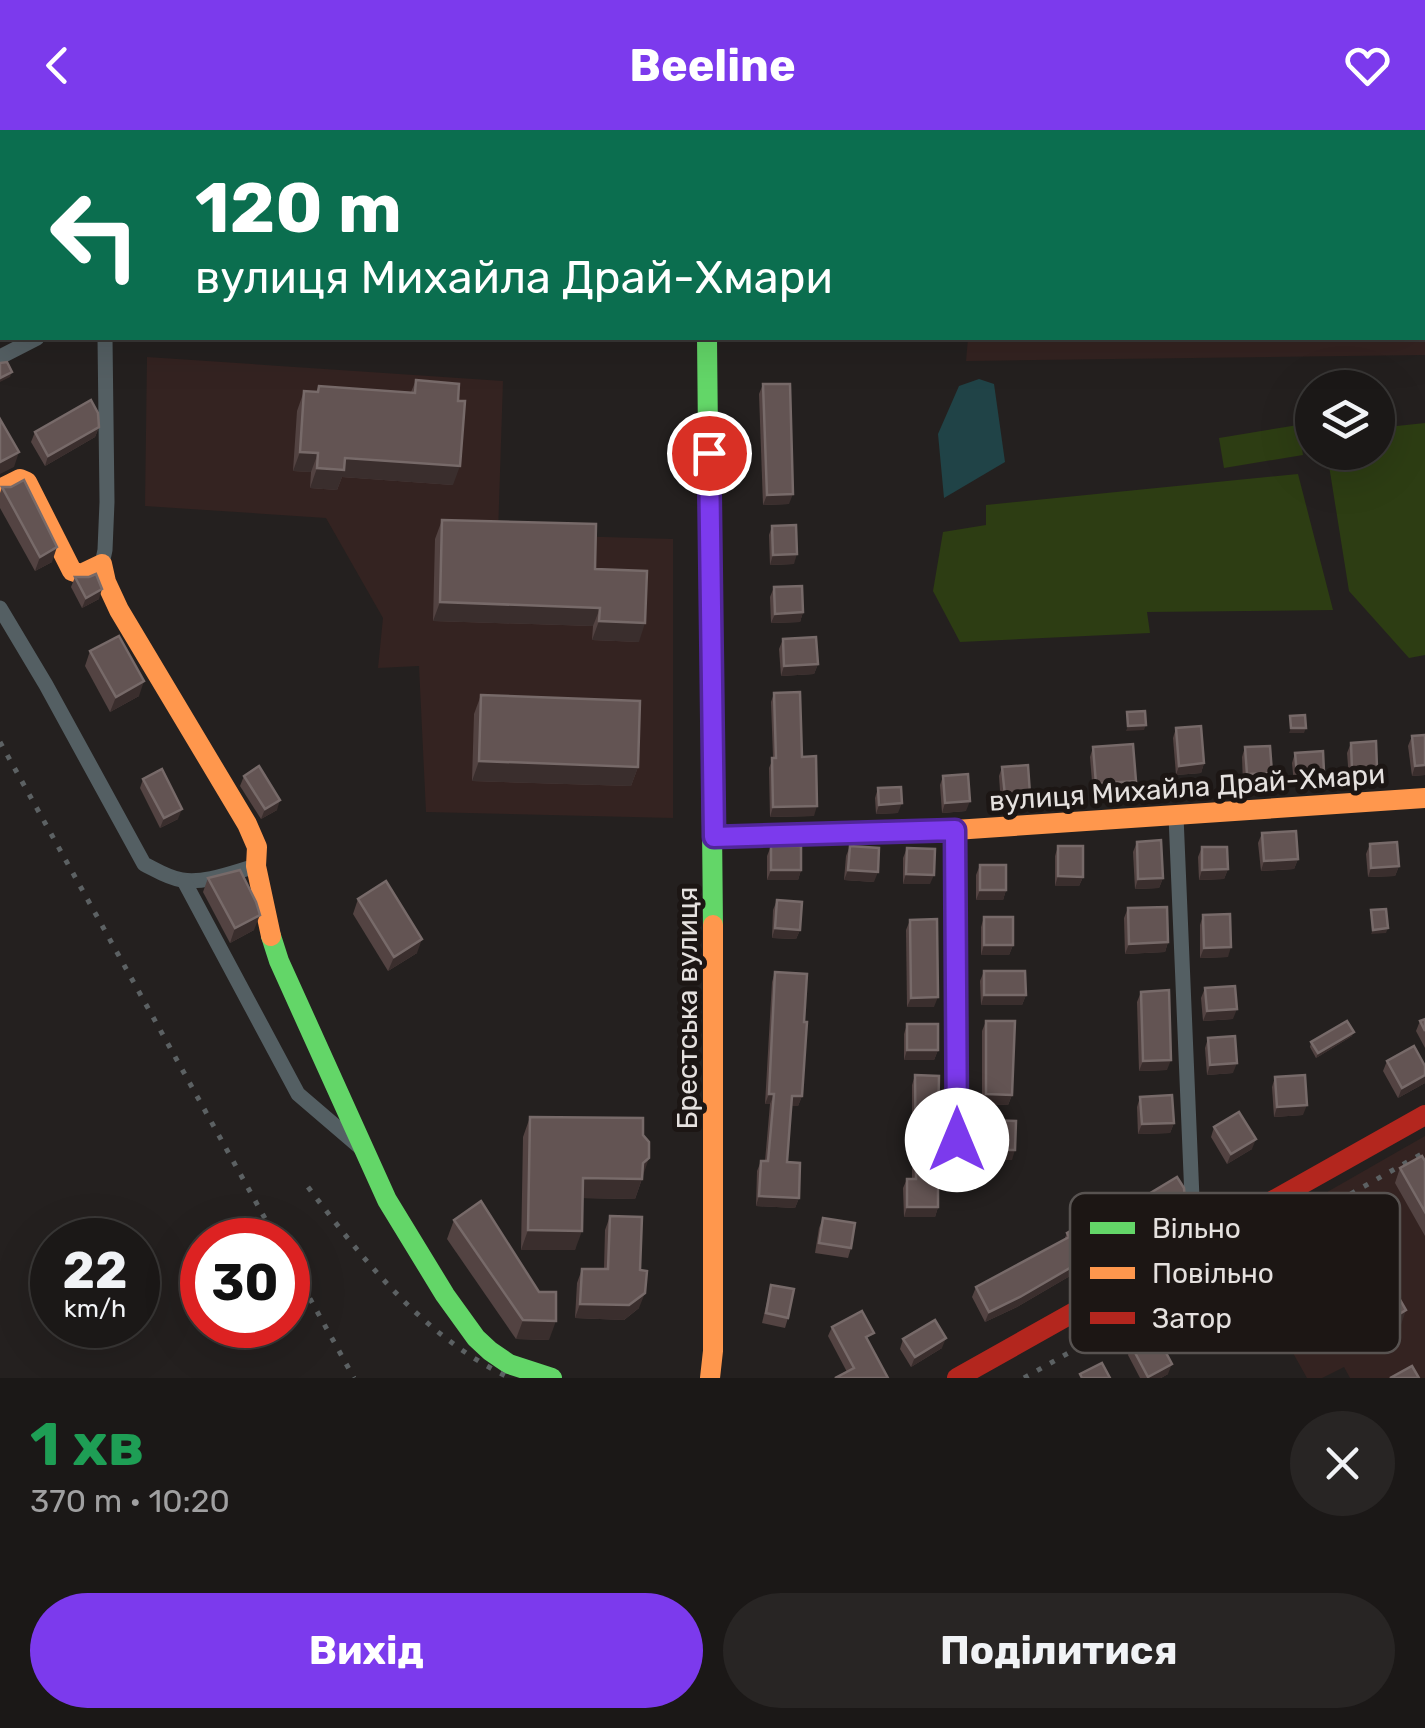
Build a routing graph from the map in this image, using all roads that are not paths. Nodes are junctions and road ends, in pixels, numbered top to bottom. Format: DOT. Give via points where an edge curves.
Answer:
graph roads {
  1 [pos="33,340"];
  2 [pos="105,340"];
  3 [pos="707,340"];
  4 [pos="0,357"];
  5 [pos="0,490"];
  6 [pos="102,564"];
  7 [pos="0,608"];
  8 [pos="1425,798"];
  9 [pos="1176,816"];
  10 [pos="955,830"];
  11 [pos="714,837"];
  12 [pos="256,866"];
  13 [pos="184,881"];
  14 [pos="1425,1115"];
  15 [pos="364,1150"];
  16 [pos="957,1178"];
  17 [pos="1192,1193"];
  18 [pos="1287,1193"];
  19 [pos="1070,1315"];
  20 [pos="552,1378"];
  21 [pos="710,1378"];
  22 [pos="957,1378"];
  1 -- 4 [label="street"];
  2 -- 6 [label="street"];
  3 -- 11 [label="main road, Брестська вулиця"];
  5 -- 6 [label="main road" via="20,478 27,482 72,571"];
  6 -- 12 [label="main road" via="119,610 248,824"];
  7 -- 13 [label="street" via="144,864"];
  8 -- 9 [label="main road, вулиця Михайла Драй-Хмари"];
  9 -- 10 [label="main road, вулиця Михайла Драй-Хмари"];
  9 -- 17 [label="street"];
  10 -- 11 [label="main road, вулиця Михайла Драй-Хмари"];
  10 -- 16 [label="street"];
  11 -- 21 [label="main road, Брестська вулиця"];
  12 -- 13 [label="street"];
  12 -- 15 [label="main road" via="279,960"];
  13 -- 15 [label="street" via="298,1094"];
  14 -- 18 [label="main road"];
  15 -- 20 [label="main road" via="410,1240 476,1338 509,1364"];
  19 -- 22 [label="main road"];
}
